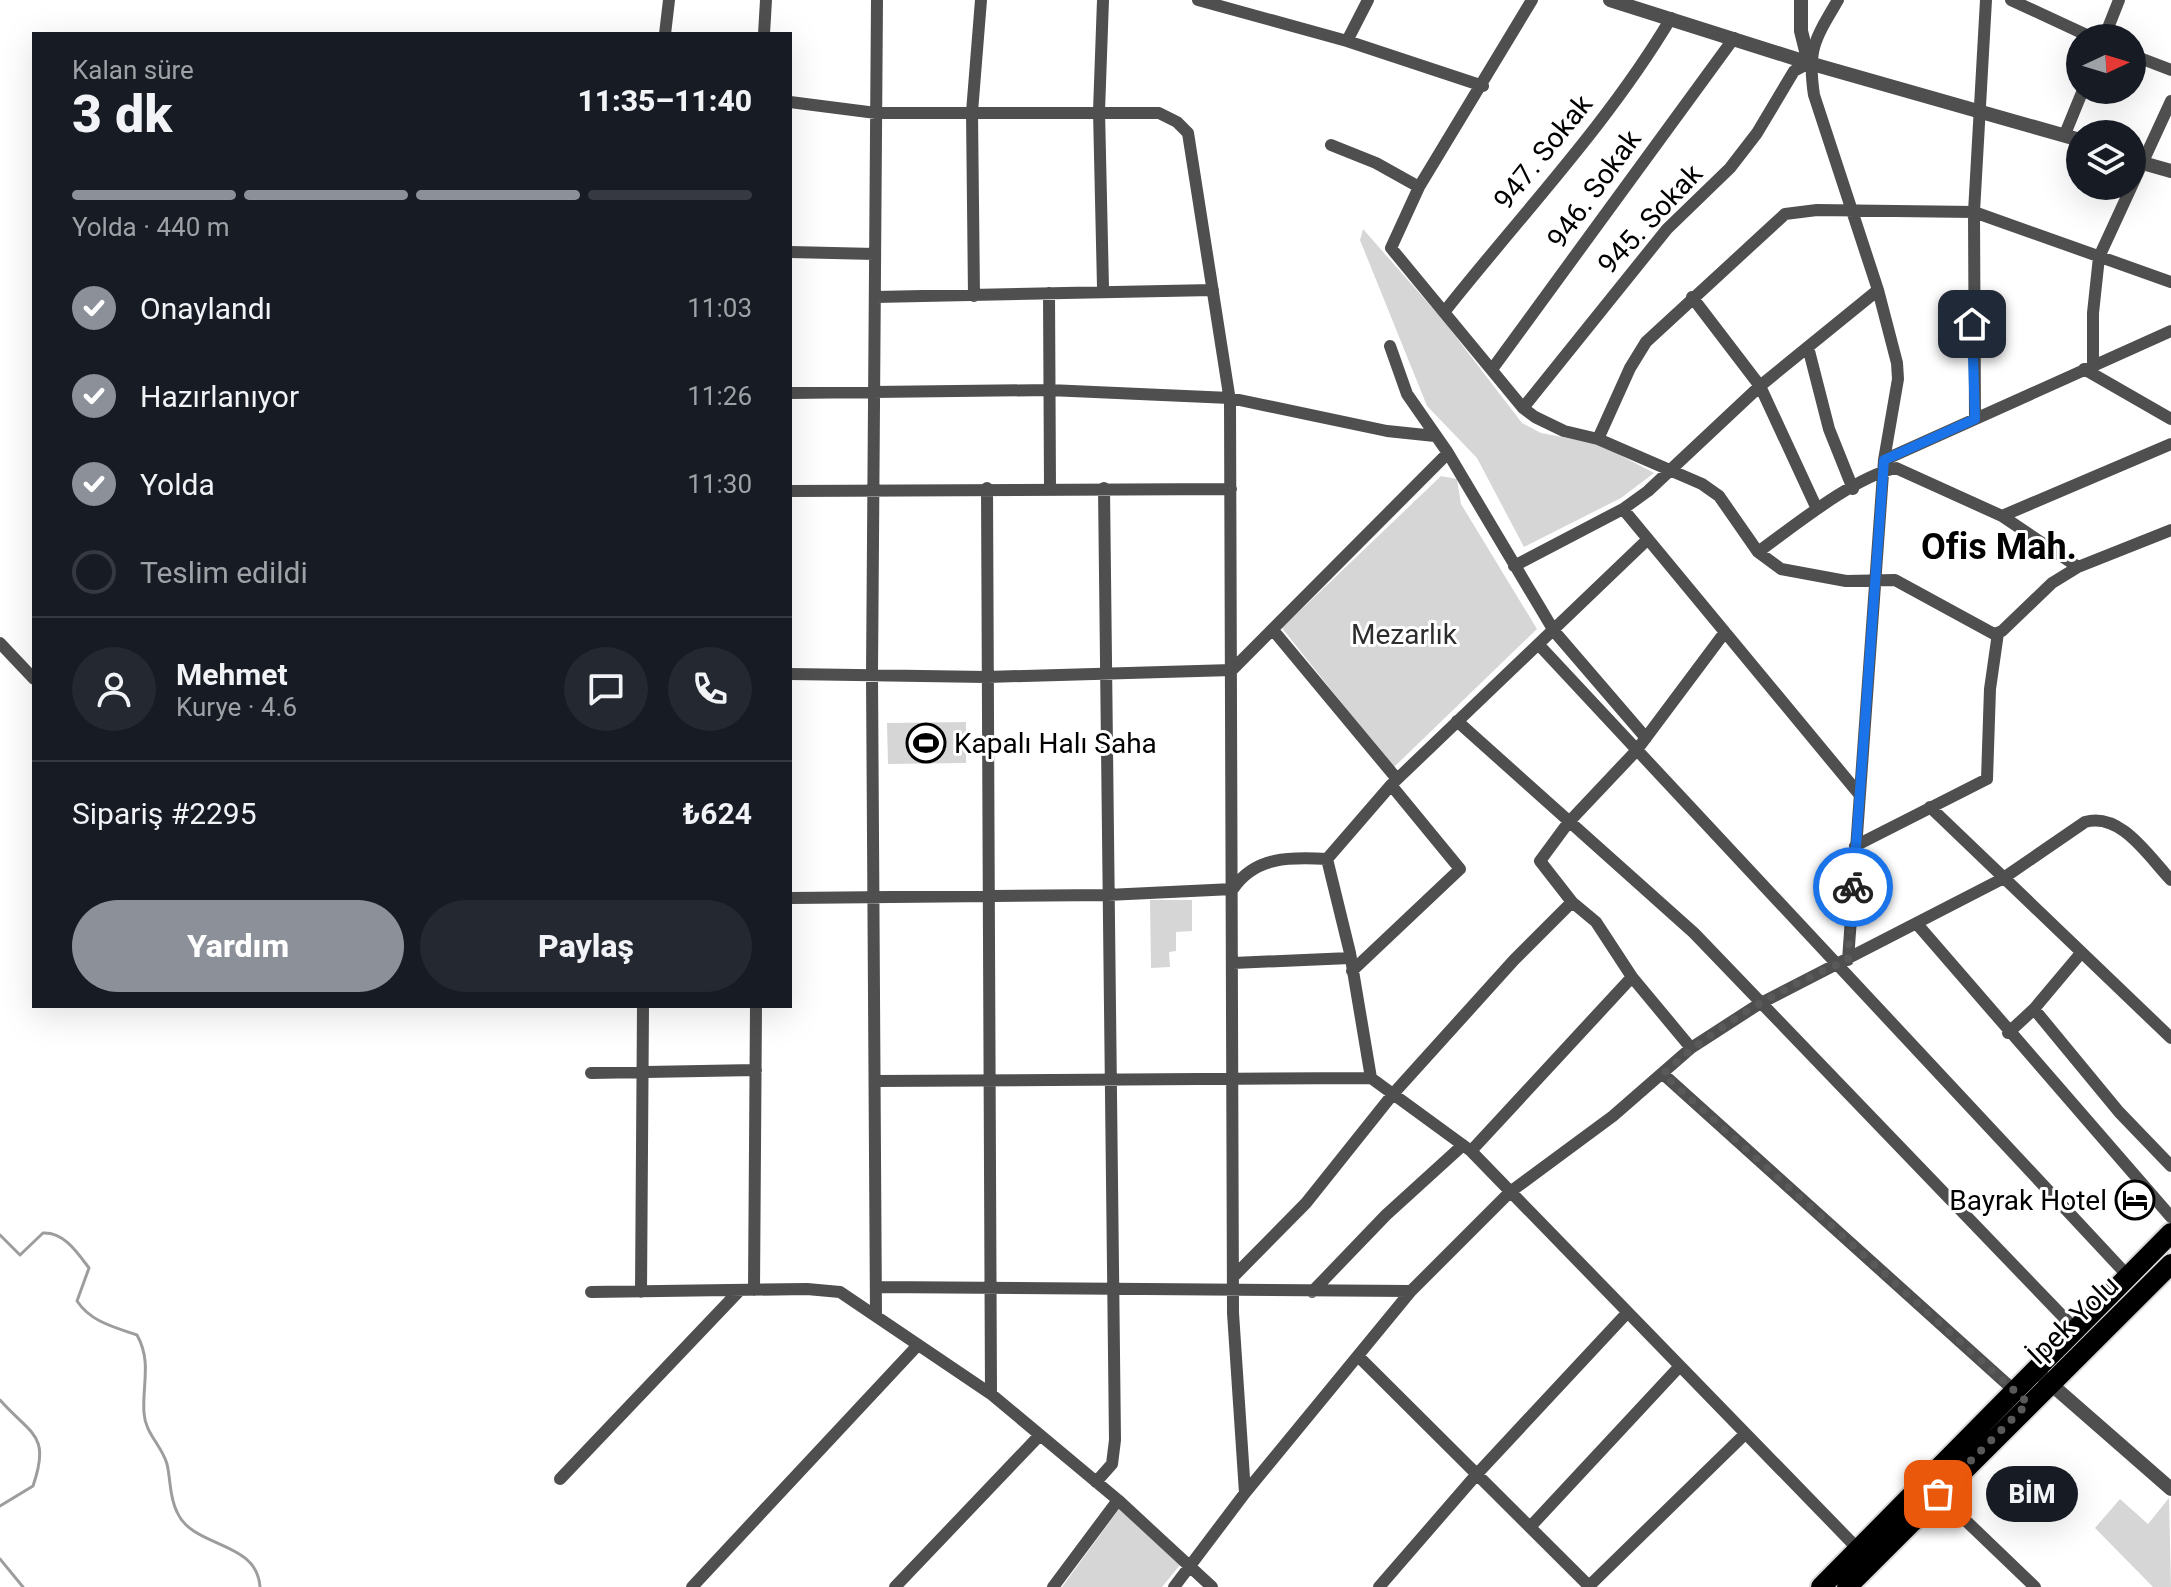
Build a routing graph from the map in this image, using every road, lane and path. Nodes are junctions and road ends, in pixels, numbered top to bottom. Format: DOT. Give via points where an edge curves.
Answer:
graph roads {
  1 [pos="669,0"];
  2 [pos="766,0"];
  3 [pos="877,0"];
  4 [pos="981,0"];
  5 [pos="1103,0"];
  6 [pos="1198,0"];
  7 [pos="1368,0"];
  8 [pos="1532,0"];
  9 [pos="1610,0"];
  10 [pos="1801,0"];
  11 [pos="1838,0"];
  12 [pos="1986,0"];
  13 [pos="2011,0"];
  14 [pos="2119,0"];
  15 [pos="1671,18"];
  16 [pos="2110,24"];
  17 [pos="2066,25"];
  18 [pos="665,32"];
  19 [pos="764,32"];
  20 [pos="1734,38"];
  21 [pos="1347,41"];
  22 [pos="2146,60"];
  23 [pos="1809,63"];
  24 [pos="2171,70"];
  25 [pos="1483,86"];
  26 [pos="2171,101"];
  27 [pos="792,102"];
  28 [pos="2077,104"];
  29 [pos="1979,110"];
  30 [pos="1099,111"];
  31 [pos="972,112"];
  32 [pos="876,113"];
  33 [pos="2065,134"];
  34 [pos="1331,145"];
  35 [pos="2146,146"];
  36 [pos="2146,164"];
  37 [pos="2171,171"];
  38 [pos="1419,187"];
  39 [pos="2122,200"];
  40 [pos="1848,208"];
  41 [pos="1974,212"];
  42 [pos="792,252"];
  43 [pos="875,254"];
  44 [pos="2099,257"];
  45 [pos="2171,282"];
  46 [pos="1103,287"];
  47 [pos="1213,290"];
  48 [pos="1878,290"];
  49 [pos="1049,293"];
  50 [pos="974,296"];
  51 [pos="875,297"];
  52 [pos="1692,297"];
  53 [pos="1445,311"];
  54 [pos="2171,331"];
  55 [pos="1390,346"];
  56 [pos="1808,347"];
  57 [pos="2089,367"];
  58 [pos="1493,368"];
  59 [pos="1760,386"];
  60 [pos="1049,390"];
  61 [pos="874,391"];
  62 [pos="792,393"];
  63 [pos="1230,398"];
  64 [pos="1523,408"];
  65 [pos="1975,419"];
  66 [pos="2171,419"];
  67 [pos="1435,436"];
  68 [pos="1598,439"];
  69 [pos="2171,444"];
  70 [pos="1448,453"];
  71 [pos="1884,465"];
  72 [pos="1671,471"];
  73 [pos="874,488"];
  74 [pos="987,488"];
  75 [pos="1050,488"];
  76 [pos="1104,488"];
  77 [pos="1231,489"];
  78 [pos="1853,489"];
  79 [pos="792,491"];
  80 [pos="1623,509"];
  81 [pos="1817,509"];
  82 [pos="2002,516"];
  83 [pos="2171,530"];
  84 [pos="1648,539"];
  85 [pos="1758,552"];
  86 [pos="1514,566"];
  87 [pos="2078,567"];
  88 [pos="1875,582"];
  89 [pos="1273,630"];
  90 [pos="1554,631"];
  91 [pos="1725,632"];
  92 [pos="1998,633"];
  93 [pos="0,643"];
  94 [pos="1539,645"];
  95 [pos="32,658"];
  96 [pos="22,667"];
  97 [pos="1232,670"];
  98 [pos="792,674"];
  99 [pos="1105,674"];
  100 [pos="872,675"];
  101 [pos="32,677"];
  102 [pos="987,677"];
  103 [pos="1457,721"];
  104 [pos="1646,738"];
  105 [pos="1636,751"];
  106 [pos="1394,782"];
  107 [pos="1859,794"];
  108 [pos="1930,807"];
  109 [pos="1568,823"];
  110 [pos="1855,846"];
  111 [pos="1327,859"];
  112 [pos="2002,879"];
  113 [pos="2171,880"];
  114 [pos="1233,889"];
  115 [pos="989,894"];
  116 [pos="1107,895"];
  117 [pos="876,897"];
  118 [pos="792,898"];
  119 [pos="1572,902"];
  120 [pos="1917,924"];
  121 [pos="2081,953"];
  122 [pos="1843,962"];
  123 [pos="1233,963"];
  124 [pos="1351,964"];
  125 [pos="1632,977"];
  126 [pos="1759,1004"];
  127 [pos="643,1008"];
  128 [pos="756,1008"];
  129 [pos="2034,1009"];
  130 [pos="2008,1033"];
  131 [pos="2171,1038"];
  132 [pos="1691,1048"];
  133 [pos="756,1070"];
  134 [pos="591,1073"];
  135 [pos="642,1073"];
  136 [pos="1663,1074"];
  137 [pos="1371,1078"];
  138 [pos="991,1079"];
  139 [pos="1234,1079"];
  140 [pos="1110,1080"];
  141 [pos="876,1081"];
  142 [pos="1393,1094"];
  143 [pos="1467,1148"];
  144 [pos="2171,1166"];
  145 [pos="1510,1192"];
  146 [pos="2171,1217"];
  147 [pos="2171,1233"];
  148 [pos="2171,1264"];
  149 [pos="2128,1276"];
  150 [pos="1233,1283"];
  151 [pos="876,1287"];
  152 [pos="991,1288"];
  153 [pos="740,1290"];
  154 [pos="754,1290"];
  155 [pos="1115,1291"];
  156 [pos="1411,1291"];
  157 [pos="591,1292"];
  158 [pos="641,1292"];
  159 [pos="1312,1292"];
  160 [pos="1627,1313"];
  161 [pos="876,1316"];
  162 [pos="2075,1329"];
  163 [pos="918,1345"];
  164 [pos="1358,1356"];
  165 [pos="1679,1367"];
  166 [pos="2042,1376"];
  167 [pos="991,1394"];
  168 [pos="2021,1397"];
  169 [pos="1745,1434"];
  170 [pos="1040,1435"];
  171 [pos="1477,1474"];
  172 [pos="560,1479"];
  173 [pos="1096,1482"];
  174 [pos="2171,1489"];
  175 [pos="1245,1493"];
  176 [pos="1938,1494"];
  177 [pos="1118,1500"];
  178 [pos="1530,1527"];
  179 [pos="1858,1549"];
  180 [pos="1192,1566"];
  181 [pos="692,1587"];
  182 [pos="895,1587"];
  183 [pos="1053,1587"];
  184 [pos="1174,1587"];
  185 [pos="1212,1587"];
  186 [pos="1379,1587"];
  187 [pos="1589,1587"];
  188 [pos="1821,1587"];
  189 [pos="1847,1587"];
  190 [pos="2035,1587"];
  1 -- 18 [label="street"];
  2 -- 19 [label="street"];
  3 -- 32 [label="street"];
  4 -- 31 [label="street"];
  5 -- 30 [label="street"];
  6 -- 21 [label="street"];
  7 -- 21 [label="street"];
  8 -- 25 [label="street"];
  9 -- 15 [label="street"];
  10 -- 23 [label="street"];
  11 -- 23 [label="street"];
  12 -- 29 [label="street"];
  13 -- 17 [label="street"];
  14 -- 16 [label="street"];
  15 -- 20 [label="street"];
  15 -- 53 [label="street, 947. Sokak" via="1596,127"];
  20 -- 23 [label="street"];
  20 -- 58 [label="street, 946. Sokak"];
  21 -- 25 [label="street"];
  22 -- 24 [label="street"];
  23 -- 29 [label="street"];
  23 -- 40 [label="street"];
  23 -- 64 [label="street, 945. Sokak" via="1794,71 1730,168 1667,229"];
  25 -- 38 [label="street"];
  26 -- 35 [label="street"];
  27 -- 32 [label="street"];
  28 -- 33 [label="street"];
  29 -- 33 [label="street"];
  29 -- 41 [label="street"];
  30 -- 31 [label="street"];
  30 -- 46 [label="street"];
  30 -- 47 [label="street" via="1159,113 1188,133"];
  31 -- 32 [label="street"];
  31 -- 50 [label="street"];
  32 -- 43 [label="street"];
  34 -- 38 [label="street"];
  36 -- 37 [label="street"];
  38 -- 53 [label="street" via="1391,248"];
  39 -- 44 [label="street"];
  40 -- 41 [label="street"];
  40 -- 48 [label="street"];
  40 -- 52 [label="street" via="1785,214"];
  41 -- 44 [label="street"];
  41 -- 65 [label="street"];
  42 -- 43 [label="street"];
  43 -- 51 [label="street"];
  44 -- 45 [label="street"];
  44 -- 57 [label="street"];
  47 -- 49 [label="street"];
  47 -- 63 [label="street"];
  48 -- 56 [label="street"];
  48 -- 71 [label="street" via="1898,379"];
  49 -- 50 [label="street"];
  49 -- 60 [label="street"];
  50 -- 51 [label="street"];
  51 -- 61 [label="street"];
  52 -- 59 [label="street"];
  52 -- 68 [label="street" via="1646,342"];
  53 -- 58 [label="street"];
  54 -- 57 [label="street"];
  55 -- 67 [label="street" via="1407,394"];
  56 -- 59 [label="street"];
  56 -- 78 [label="street" via="1829,429"];
  57 -- 65 [label="street"];
  57 -- 66 [label="street"];
  58 -- 64 [label="street"];
  59 -- 72 [label="street"];
  59 -- 81 [label="street"];
  60 -- 61 [label="street"];
  60 -- 63 [label="street"];
  60 -- 75 [label="street"];
  61 -- 62 [label="street"];
  61 -- 73 [label="street"];
  63 -- 67 [label="street"];
  63 -- 77 [label="street"];
  64 -- 68 [label="street" via="1564,431"];
  65 -- 71 [label="street"];
  67 -- 70 [label="street"];
  68 -- 72 [label="street"];
  69 -- 82 [label="street"];
  70 -- 86 [label="street"];
  70 -- 89 [label="street"];
  71 -- 78 [label="street"];
  71 -- 82 [label="street"];
  71 -- 88 [label="street"];
  72 -- 80 [label="street"];
  72 -- 85 [label="street" via="1719,496"];
  73 -- 74 [label="street"];
  73 -- 79 [label="street"];
  73 -- 100 [label="street"];
  74 -- 75 [label="street"];
  74 -- 102 [label="street"];
  75 -- 76 [label="street"];
  76 -- 77 [label="street"];
  76 -- 99 [label="street"];
  77 -- 97 [label="street"];
  78 -- 81 [label="street"];
  80 -- 84 [label="street"];
  80 -- 86 [label="street"];
  81 -- 85 [label="street"];
  82 -- 87 [label="street"];
  83 -- 87 [label="street"];
  84 -- 90 [label="street"];
  84 -- 91 [label="street"];
  85 -- 88 [label="street" via="1781,569 1804,576"];
  86 -- 90 [label="street"];
  87 -- 92 [label="street" via="2052,583"];
  88 -- 92 [label="street" via="1895,580"];
  88 -- 107 [label="street"];
  89 -- 97 [label="street"];
  89 -- 106 [label="street"];
  90 -- 94 [label="street"];
  90 -- 104 [label="street"];
  91 -- 104 [label="street"];
  91 -- 107 [label="street"];
  92 -- 108 [label="street" via="1987,779"];
  93 -- 96 [label="street"];
  94 -- 103 [label="street"];
  94 -- 105 [label="street"];
  95 -- 96 [label="street"];
  96 -- 101 [label="street"];
  97 -- 99 [label="street"];
  97 -- 114 [label="street"];
  98 -- 100 [label="street"];
  99 -- 102 [label="street"];
  99 -- 116 [label="street"];
  100 -- 102 [label="street"];
  100 -- 117 [label="street"];
  102 -- 115 [label="street"];
  103 -- 106 [label="street"];
  103 -- 109 [label="street"];
  104 -- 105 [label="street"];
  105 -- 109 [label="street"];
  105 -- 122 [label="street"];
  106 -- 111 [label="street"];
  106 -- 124 [label="street" via="1460,869"];
  107 -- 110 [label="street"];
  108 -- 110 [label="street"];
  108 -- 112 [label="street"];
  109 -- 119 [label="street" via="1540,861"];
  109 -- 126 [label="street" via="1694,933"];
  110 -- 122 [label="street"];
  111 -- 114 [label="street" via="1292,857 1256,865"];
  111 -- 124 [label="street"];
  112 -- 113 [label="street" via="2085,822 2098,819 2116,823"];
  112 -- 120 [label="street"];
  112 -- 121 [label="street"];
  114 -- 116 [label="street"];
  114 -- 123 [label="street"];
  115 -- 116 [label="street"];
  115 -- 117 [label="street"];
  115 -- 138 [label="street"];
  116 -- 140 [label="street"];
  117 -- 118 [label="street"];
  117 -- 141 [label="street"];
  119 -- 125 [label="street" via="1596,922"];
  119 -- 142 [label="street"];
  120 -- 122 [label="street"];
  120 -- 130 [label="street"];
  121 -- 129 [label="street"];
  121 -- 131 [label="street"];
  122 -- 126 [label="street"];
  122 -- 149 [label="street"];
  123 -- 124 [label="street"];
  123 -- 139 [label="street"];
  124 -- 137 [label="street"];
  125 -- 132 [label="street"];
  125 -- 143 [label="street"];
  126 -- 132 [label="street"];
  126 -- 162 [label="street"];
  127 -- 135 [label="street"];
  128 -- 133 [label="street"];
  129 -- 130 [label="street"];
  129 -- 144 [label="street"];
  130 -- 146 [label="street"];
  132 -- 136 [label="street"];
  133 -- 135 [label="street"];
  133 -- 154 [label="street"];
  134 -- 135 [label="street"];
  135 -- 158 [label="street"];
  136 -- 145 [label="street"];
  136 -- 168 [label="street"];
  137 -- 139 [label="street"];
  137 -- 142 [label="street"];
  138 -- 140 [label="street"];
  138 -- 141 [label="street"];
  138 -- 152 [label="street"];
  139 -- 140 [label="street"];
  139 -- 150 [label="street"];
  140 -- 155 [label="street"];
  141 -- 151 [label="street"];
  142 -- 143 [label="street"];
  142 -- 150 [label="street" via="1326,1180"];
  143 -- 145 [label="street"];
  143 -- 159 [label="street" via="1386,1215"];
  145 -- 156 [label="street"];
  145 -- 160 [label="street"];
  147 -- 149 [label="highway"];
  148 -- 166 [label="highway, İpek Yolu"];
  149 -- 162 [label="highway"];
  150 -- 155 [label="street"];
  150 -- 159 [label="street"];
  150 -- 175 [label="street"];
  151 -- 152 [label="street"];
  151 -- 161 [label="street"];
  152 -- 155 [label="street"];
  152 -- 167 [label="street"];
  153 -- 154 [label="street"];
  153 -- 158 [label="street"];
  153 -- 172 [label="street"];
  154 -- 161 [label="street" via="840,1292"];
  155 -- 173 [label="street" via="1115,1440 1112,1464"];
  156 -- 159 [label="street"];
  156 -- 164 [label="street"];
  157 -- 158 [label="street"];
  160 -- 165 [label="street"];
  160 -- 171 [label="street"];
  161 -- 163 [label="street"];
  162 -- 166 [label="highway"];
  163 -- 167 [label="street"];
  163 -- 181 [label="street"];
  164 -- 171 [label="street"];
  164 -- 175 [label="street"];
  165 -- 169 [label="street"];
  165 -- 178 [label="street"];
  166 -- 168 [label="highway"];
  166 -- 174 [label="street"];
  167 -- 170 [label="street"];
  168 -- 176 [label="highway, İpek Yolu"];
  168 -- 179 [label="highway"];
  169 -- 179 [label="street"];
  169 -- 187 [label="street"];
  170 -- 173 [label="street"];
  170 -- 182 [label="street"];
  171 -- 178 [label="street"];
  171 -- 186 [label="street"];
  173 -- 177 [label="street"];
  175 -- 180 [label="street"];
  176 -- 189 [label="highway, İpek Yolu"];
  176 -- 190 [label="street"];
  177 -- 180 [label="street"];
  177 -- 183 [label="street"];
  178 -- 187 [label="street"];
  179 -- 188 [label="highway"];
  180 -- 184 [label="street"];
  180 -- 185 [label="street"];
}
